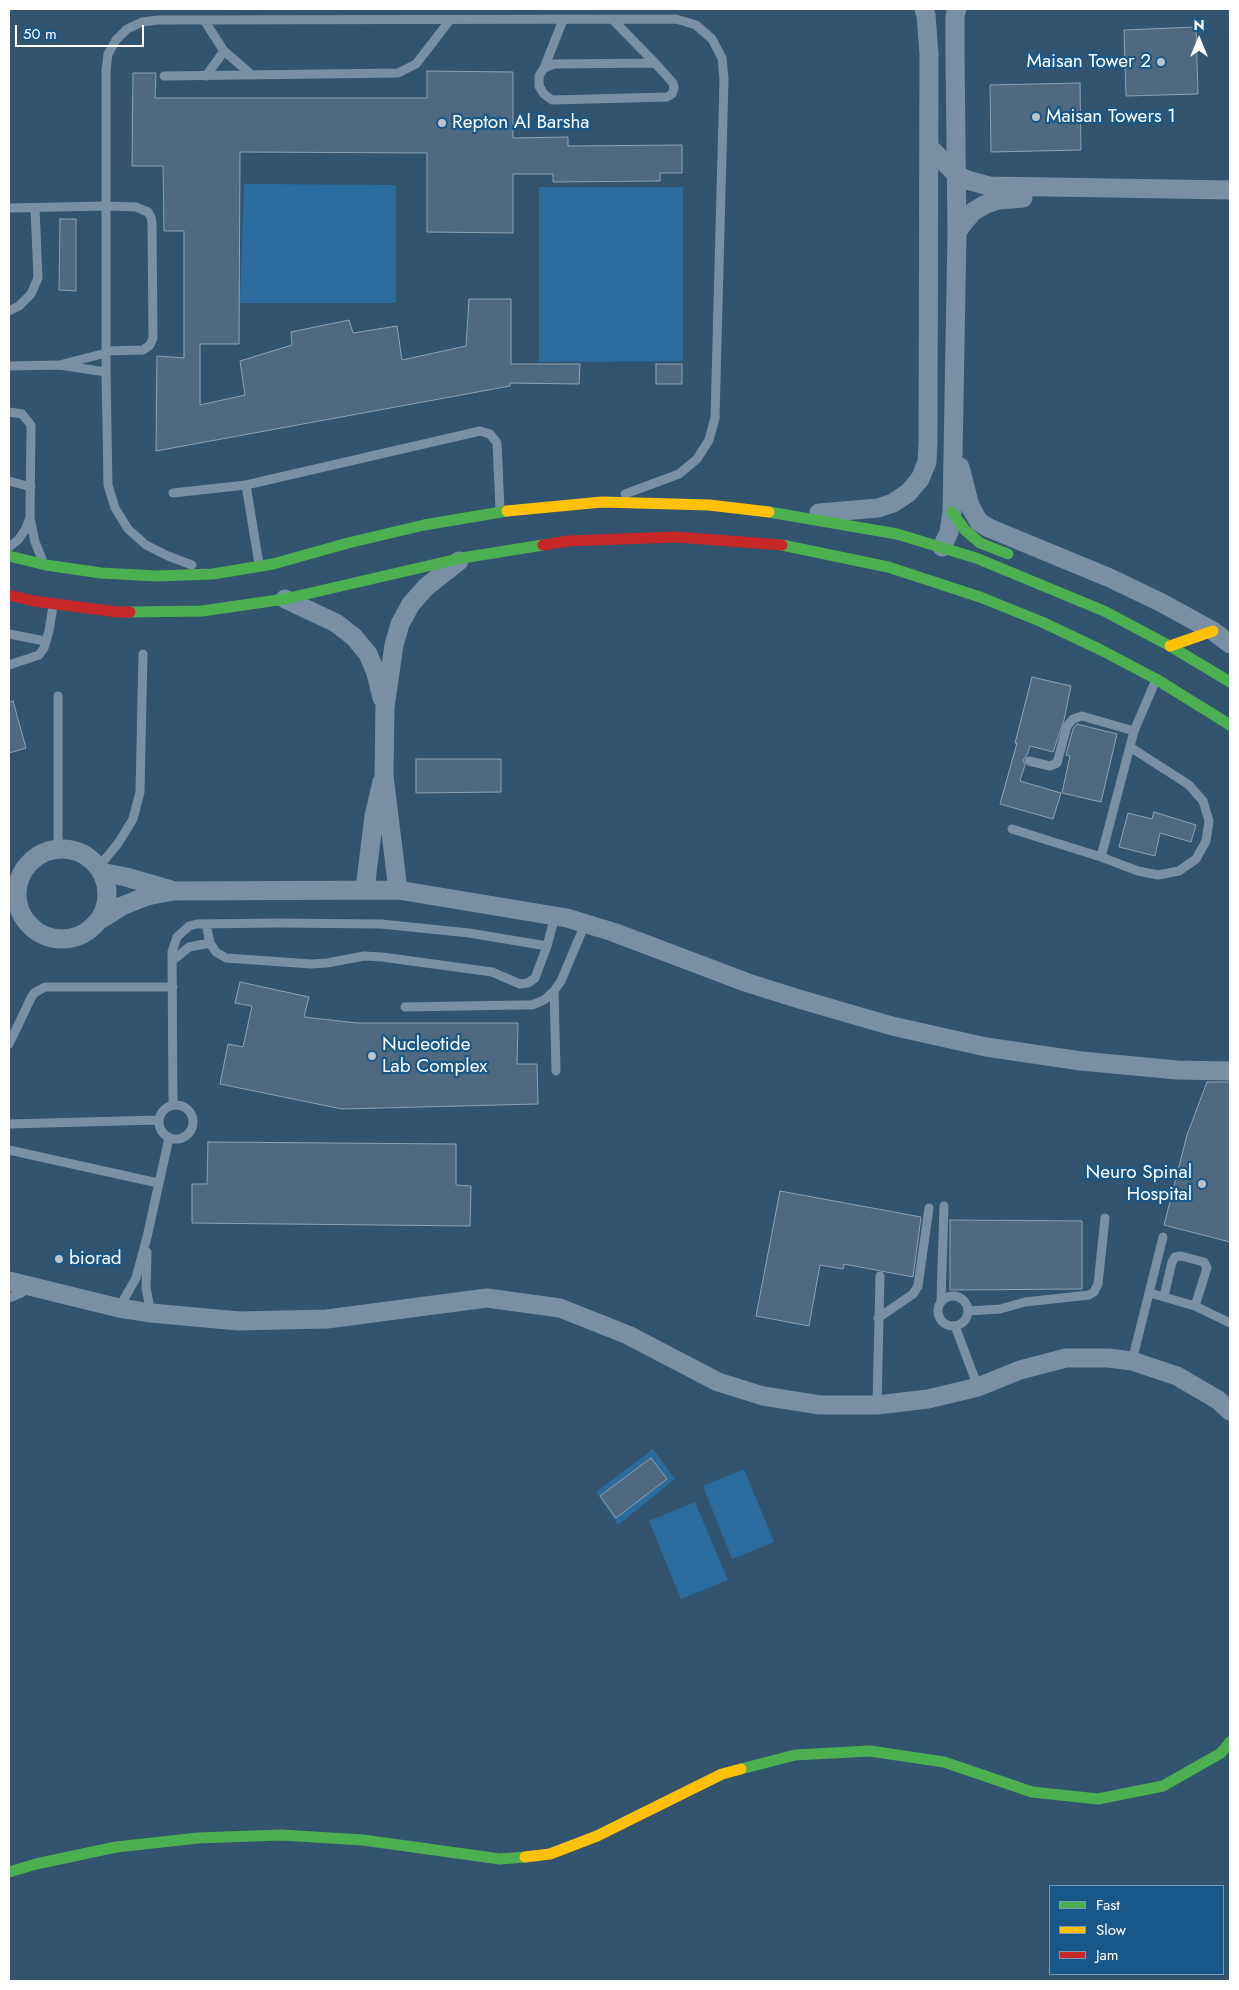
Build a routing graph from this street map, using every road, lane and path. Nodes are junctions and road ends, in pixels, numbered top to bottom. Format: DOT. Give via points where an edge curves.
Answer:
graph roads {
  1 [pos="924,9"];
  2 [pos="957,9"];
  3 [pos="612,19"];
  4 [pos="204,20"];
  5 [pos="450,20"];
  6 [pos="563,20"];
  7 [pos="224,51"];
  8 [pos="655,63"];
  9 [pos="544,68"];
  10 [pos="253,75"];
  11 [pos="164,76"];
  12 [pos="206,76"];
  13 [pos="929,147"];
  14 [pos="957,175"];
  15 [pos="1125,189"];
  16 [pos="1230,190"];
  17 [pos="106,206"];
  18 [pos="9,208"];
  19 [pos="35,208"];
  20 [pos="957,232"];
  21 [pos="9,311"];
  22 [pos="106,352"];
  23 [pos="59,365"];
  24 [pos="9,366"];
  25 [pos="106,372"];
  26 [pos="9,412"];
  27 [pos="953,431"];
  28 [pos="9,481"];
  29 [pos="246,485"];
  30 [pos="31,486"];
  31 [pos="173,493"];
  32 [pos="602,502"];
  33 [pos="500,512"];
  34 [pos="952,512"];
  35 [pos="793,515"];
  36 [pos="30,518"];
  37 [pos="9,548"];
  38 [pos="940,552"];
  39 [pos="9,556"];
  40 [pos="462,558"];
  41 [pos="1023,561"];
  42 [pos="46,565"];
  43 [pos="259,566"];
  44 [pos="214,574"];
  45 [pos="1084,589"];
  46 [pos="9,595"];
  47 [pos="285,599"];
  48 [pos="53,604"];
  49 [pos="1104,610"];
  50 [pos="1214,631"];
  51 [pos="9,634"];
  52 [pos="45,641"];
  53 [pos="1230,644"];
  54 [pos="1170,646"];
  55 [pos="143,654"];
  56 [pos="9,665"];
  57 [pos="1156,679"];
  58 [pos="1230,682"];
  59 [pos="58,696"];
  60 [pos="385,707"];
  61 [pos="1230,725"];
  62 [pos="1134,731"];
  63 [pos="1130,747"];
  64 [pos="1029,761"];
  65 [pos="384,776"];
  66 [pos="1012,829"];
  67 [pos="58,850"];
  68 [pos="1101,857"];
  69 [pos="100,870"];
  70 [pos="365,889"];
  71 [pos="398,890"];
  72 [pos="173,891"];
  73 [pos="13,904"];
  74 [pos="555,916"];
  75 [pos="100,920"];
  76 [pos="206,924"];
  77 [pos="584,924"];
  78 [pos="210,943"];
  79 [pos="547,946"];
  80 [pos="172,961"];
  81 [pos="173,987"];
  82 [pos="554,992"];
  83 [pos="405,1006"];
  84 [pos="9,1044"];
  85 [pos="556,1071"];
  86 [pos="1230,1072"];
  87 [pos="173,1105"];
  88 [pos="159,1120"];
  89 [pos="9,1124"];
  90 [pos="169,1138"];
  91 [pos="9,1150"];
  92 [pos="158,1183"];
  93 [pos="944,1206"];
  94 [pos="929,1208"];
  95 [pos="1105,1218"];
  96 [pos="1164,1236"];
  97 [pos="148,1237"];
  98 [pos="880,1276"];
  99 [pos="9,1282"];
  100 [pos="29,1288"];
  101 [pos="1150,1292"];
  102 [pos="1164,1296"];
  103 [pos="9,1298"];
  104 [pos="941,1301"];
  105 [pos="1195,1306"];
  106 [pos="119,1308"];
  107 [pos="968,1311"];
  108 [pos="151,1313"];
  109 [pos="878,1318"];
  110 [pos="1230,1323"];
  111 [pos="955,1326"];
  112 [pos="1132,1360"];
  113 [pos="978,1387"];
  114 [pos="877,1405"];
  115 [pos="1230,1412"];
  116 [pos="1230,1742"];
  117 [pos="9,1872"];
  1 -- 13 [label="street" via="929,54"];
  2 -- 14 [label="street"];
  3 -- 6 [label="lane"];
  3 -- 8 [label="lane"];
  3 -- 32 [label="lane" via="676,19 696,25 712,39 722,58 724,79 716,395 715,418 709,440 697,459 678,474"];
  4 -- 5 [label="lane"];
  4 -- 7 [label="lane"];
  4 -- 17 [label="lane" via="142,22 127,28 108,54"];
  5 -- 6 [label="lane"];
  5 -- 10 [label="lane" via="416,64 398,74"];
  6 -- 9 [label="lane"];
  7 -- 10 [label="lane"];
  7 -- 12 [label="lane"];
  8 -- 9 [label="lane" via="554,64"];
  8 -- 9 [label="lane" via="674,88 667,97 552,100 539,86 539,76"];
  10 -- 12 [label="lane"];
  11 -- 12 [label="lane"];
  13 -- 14 [label="street"];
  13 -- 35 [label="street" via="927,462 920,479 908,493 885,506"];
  14 -- 15 [label="street" via="978,184 1000,188"];
  14 -- 20 [label="street"];
  15 -- 16 [label="street"];
  15 -- 20 [label="street" via="1089,198 999,200 974,211"];
  17 -- 19 [label="lane"];
  17 -- 22 [label="lane"];
  17 -- 22 [label="lane" via="143,208 151,217 153,338 143,350"];
  18 -- 19 [label="lane"];
  19 -- 21 [label="lane" via="38,278 32,294"];
  20 -- 27 [label="street"];
  22 -- 23 [label="lane"];
  22 -- 25 [label="lane"];
  23 -- 24 [label="lane"];
  23 -- 25 [label="lane"];
  25 -- 44 [label="lane" via="108,485 115,508 128,529 146,545"];
  26 -- 30 [label="lane" via="22,414 32,425"];
  27 -- 34 [label="street"];
  27 -- 50 [label="street" via="965,490 979,522 1002,535 1110,578"];
  28 -- 30 [label="lane"];
  29 -- 31 [label="lane"];
  29 -- 33 [label="lane" via="480,430 490,434 497,443"];
  29 -- 43 [label="lane"];
  30 -- 36 [label="lane"];
  32 -- 33 [label="street"];
  32 -- 35 [label="street" via="709,505"];
  33 -- 43 [label="street" via="424,526"];
  34 -- 38 [label="street" via="949,532"];
  34 -- 41 [label="street" via="980,543"];
  35 -- 38 [label="street" via="897,534"];
  36 -- 37 [label="lane" via="26,530"];
  36 -- 42 [label="lane" via="35,542"];
  38 -- 49 [label="street" via="976,558"];
  39 -- 42 [label="street"];
  40 -- 47 [label="street"];
  40 -- 57 [label="street" via="568,541 676,537 783,545 934,576 1042,622"];
  40 -- 60 [label="street" via="426,587 400,624"];
  42 -- 44 [label="street" via="101,573 157,576"];
  43 -- 44 [label="street"];
  45 -- 49 [label="street"];
  46 -- 48 [label="street"];
  47 -- 48 [label="street" via="202,611 117,612"];
  47 -- 60 [label="street" via="336,623 354,637 368,654"];
  48 -- 52 [label="lane"];
  49 -- 54 [label="street"];
  50 -- 53 [label="street"];
  50 -- 54 [label="street"];
  51 -- 52 [label="lane"];
  52 -- 56 [label="lane" via="40,655"];
  54 -- 58 [label="street"];
  55 -- 69 [label="lane" via="140,792 133,819"];
  57 -- 61 [label="street"];
  57 -- 62 [label="lane"];
  59 -- 67 [label="lane"];
  60 -- 65 [label="street"];
  62 -- 63 [label="lane"];
  62 -- 64 [label="lane" via="1082,716 1067,726 1056,763 1050,766"];
  63 -- 68 [label="lane"];
  63 -- 68 [label="lane" via="1189,785 1203,801 1209,821 1206,841 1196,859 1178,871 1158,876"];
  65 -- 70 [label="street" via="374,816"];
  65 -- 71 [label="street"];
  66 -- 68 [label="lane"];
  67 -- 69 [label="street" via="73,851 87,857"];
  67 -- 73 [label="street" via="43,854 30,863 21,876"];
  69 -- 72 [label="street"];
  69 -- 75 [label="street" via="107,888 106,905"];
  70 -- 71 [label="street"];
  70 -- 72 [label="street"];
  71 -- 74 [label="street"];
  72 -- 75 [label="street" via="147,896"];
  73 -- 75 [label="street" via="28,924 44,936 65,940 84,934"];
  74 -- 77 [label="street"];
  74 -- 79 [label="lane"];
  76 -- 78 [label="lane"];
  76 -- 79 [label="lane" via="381,924 469,933"];
  76 -- 80 [label="lane" via="182,930 173,944"];
  77 -- 82 [label="lane"];
  77 -- 86 [label="street" via="757,986 892,1026 986,1047 1081,1061"];
  78 -- 79 [label="lane" via="226,958 311,964 364,956 382,957 492,972 520,984 535,978"];
  78 -- 80 [label="lane" via="189,947"];
  80 -- 81 [label="lane"];
  81 -- 84 [label="lane" via="45,988 34,993"];
  81 -- 87 [label="lane"];
  82 -- 83 [label="lane" via="532,1004"];
  82 -- 85 [label="lane"];
  87 -- 88 [label="lane" via="161,1113"];
  87 -- 90 [label="lane" via="189,1109 194,1124 185,1138"];
  88 -- 89 [label="lane"];
  88 -- 90 [label="lane" via="159,1127"];
  90 -- 92 [label="lane"];
  91 -- 92 [label="lane"];
  92 -- 97 [label="lane"];
  93 -- 104 [label="lane"];
  94 -- 109 [label="lane" via="918,1286 913,1294"];
  95 -- 107 [label="lane" via="1098,1284 1094,1292 1000,1309"];
  96 -- 101 [label="lane"];
  97 -- 106 [label="lane" via="136,1278"];
  97 -- 108 [label="lane" via="146,1288"];
  98 -- 109 [label="lane"];
  99 -- 100 [label="street"];
  100 -- 103 [label="lane"];
  100 -- 106 [label="street"];
  101 -- 102 [label="lane"];
  101 -- 112 [label="lane"];
  102 -- 105 [label="lane"];
  102 -- 105 [label="lane" via="1175,1257 1184,1256 1204,1262 1207,1268"];
  104 -- 107 [label="lane" via="950,1295 960,1297"];
  104 -- 111 [label="lane" via="938,1316 944,1324"];
  105 -- 110 [label="lane"];
  106 -- 108 [label="street"];
  107 -- 111 [label="lane" via="966,1319"];
  108 -- 114 [label="street" via="239,1321 327,1319 487,1298 560,1308 628,1335 718,1382 763,1396 820,1405"];
  109 -- 114 [label="lane"];
  111 -- 113 [label="lane"];
  112 -- 113 [label="street" via="1066,1358 1020,1370"];
  112 -- 115 [label="street" via="1177,1376 1218,1400"];
  113 -- 114 [label="street" via="928,1399"];
  116 -- 117 [label="street" via="1221,1753 1163,1786 1098,1800 1032,1792 944,1762 901,1755 870,1751 795,1754 722,1774 597,1836 550,1854 500,1859 363,1840 280,1835 207,1837 116,1847"];
}
